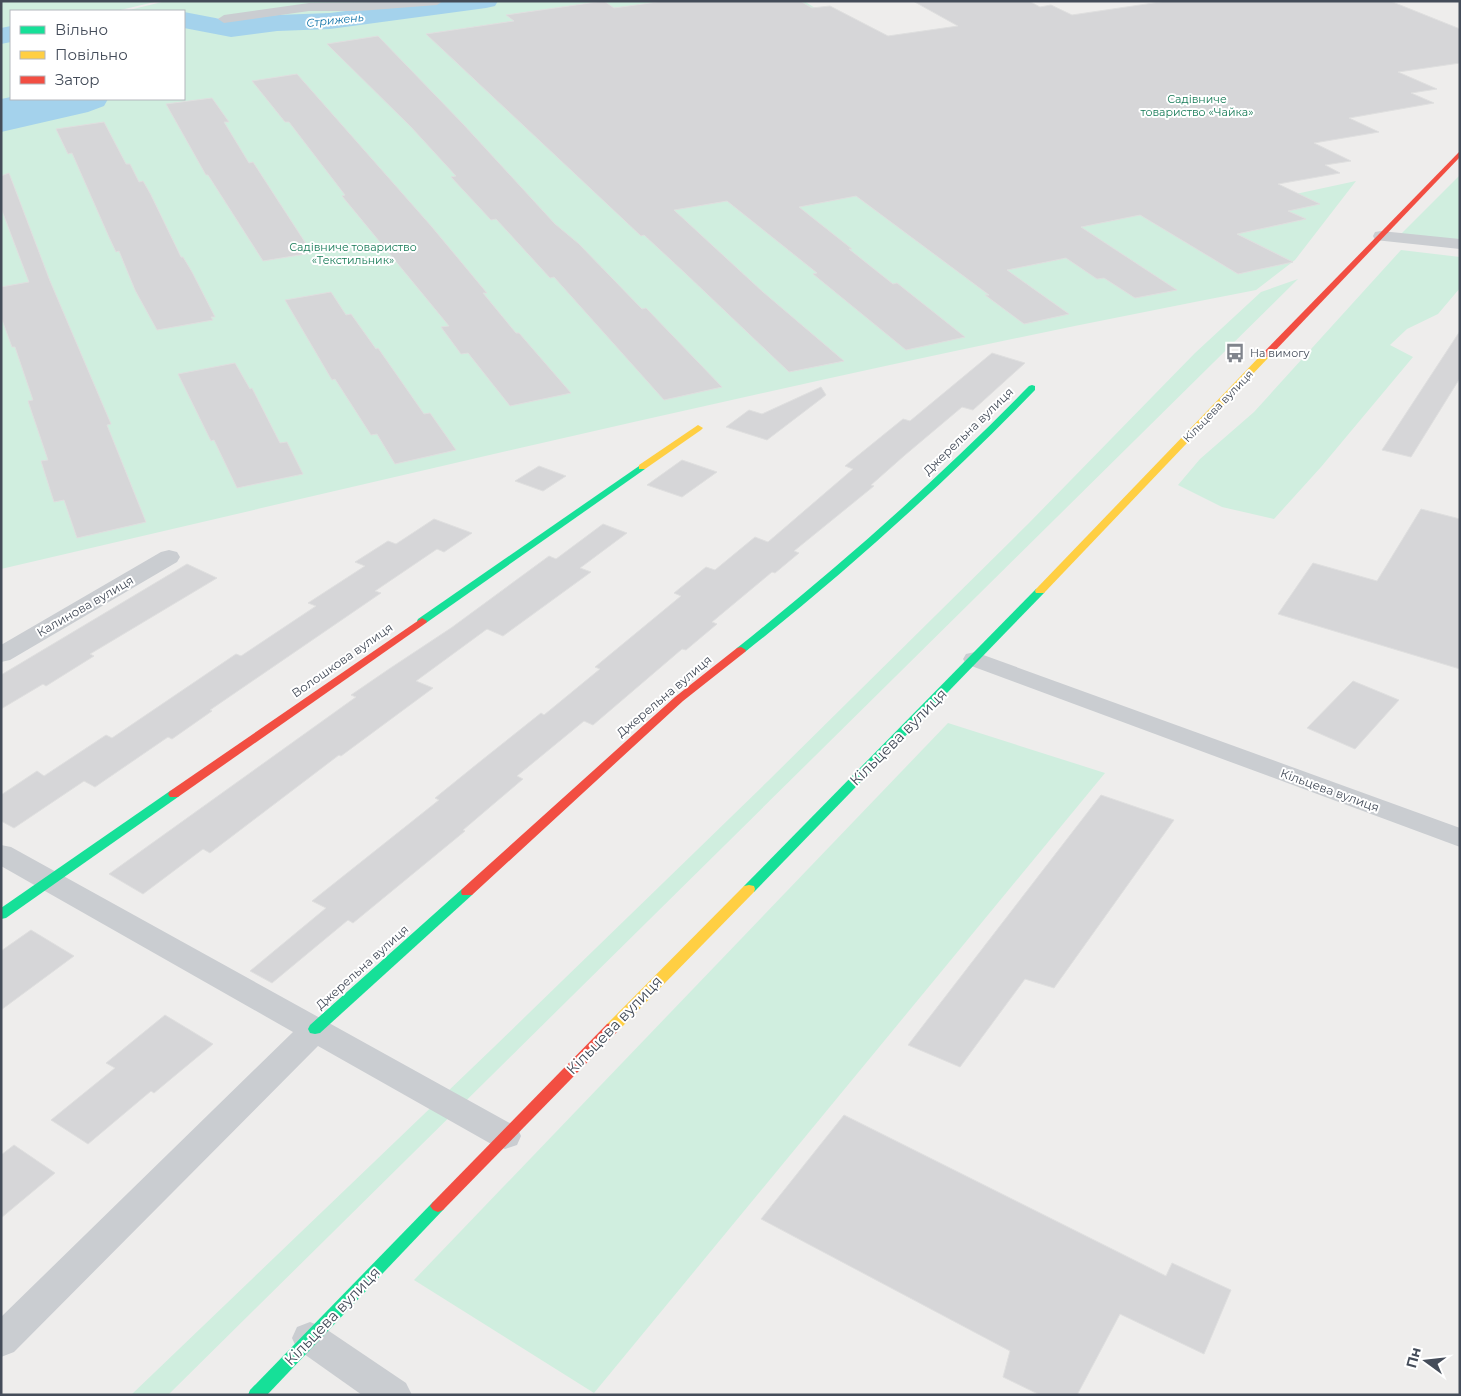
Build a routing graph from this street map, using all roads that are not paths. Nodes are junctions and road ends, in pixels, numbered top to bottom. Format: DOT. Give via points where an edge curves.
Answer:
graph roads {
  1 [pos="437,1"];
  2 [pos="414,2"];
  3 [pos="308,4"];
  4 [pos="224,19"];
  5 [pos="1460,153"];
  6 [pos="1381,236"];
  7 [pos="1460,244"];
  8 [pos="1032,388"];
  9 [pos="698,428"];
  10 [pos="169,557"];
  11 [pos="1,655"];
  12 [pos="975,659"];
  13 [pos="1460,838"];
  14 [pos="1,854"];
  15 [pos="49,882"];
  16 [pos="1,915"];
  17 [pos="315,1028"];
  18 [pos="505,1136"];
  19 [pos="310,1338"];
  20 [pos="1,1341"];
  21 [pos="256,1395"];
  22 [pos="393,1395"];
  1 -- 2 [label="street"];
  2 -- 3 [label="street" via="358,8"];
  3 -- 4 [label="street"];
  5 -- 6 [label="main road, Кільцева вулиця"];
  6 -- 7 [label="street"];
  6 -- 12 [label="main road, Кільцева вулиця"];
  8 -- 17 [label="main road, Джерельна вулиця" via="995,427 817,590 679,699"];
  9 -- 15 [label="main road, Волошкова вулиця"];
  10 -- 11 [label="street, Калинова вулиця"];
  12 -- 13 [label="street, Кільцева вулиця"];
  12 -- 18 [label="main road, Кільцева вулиця"];
  14 -- 15 [label="street"];
  15 -- 16 [label="main road, Волошкова вулиця"];
  15 -- 17 [label="street"];
  17 -- 18 [label="street"];
  17 -- 20 [label="street"];
  18 -- 19 [label="main road, Кільцева вулиця"];
  19 -- 21 [label="main road, Кільцева вулиця"];
  19 -- 22 [label="street"];
}
